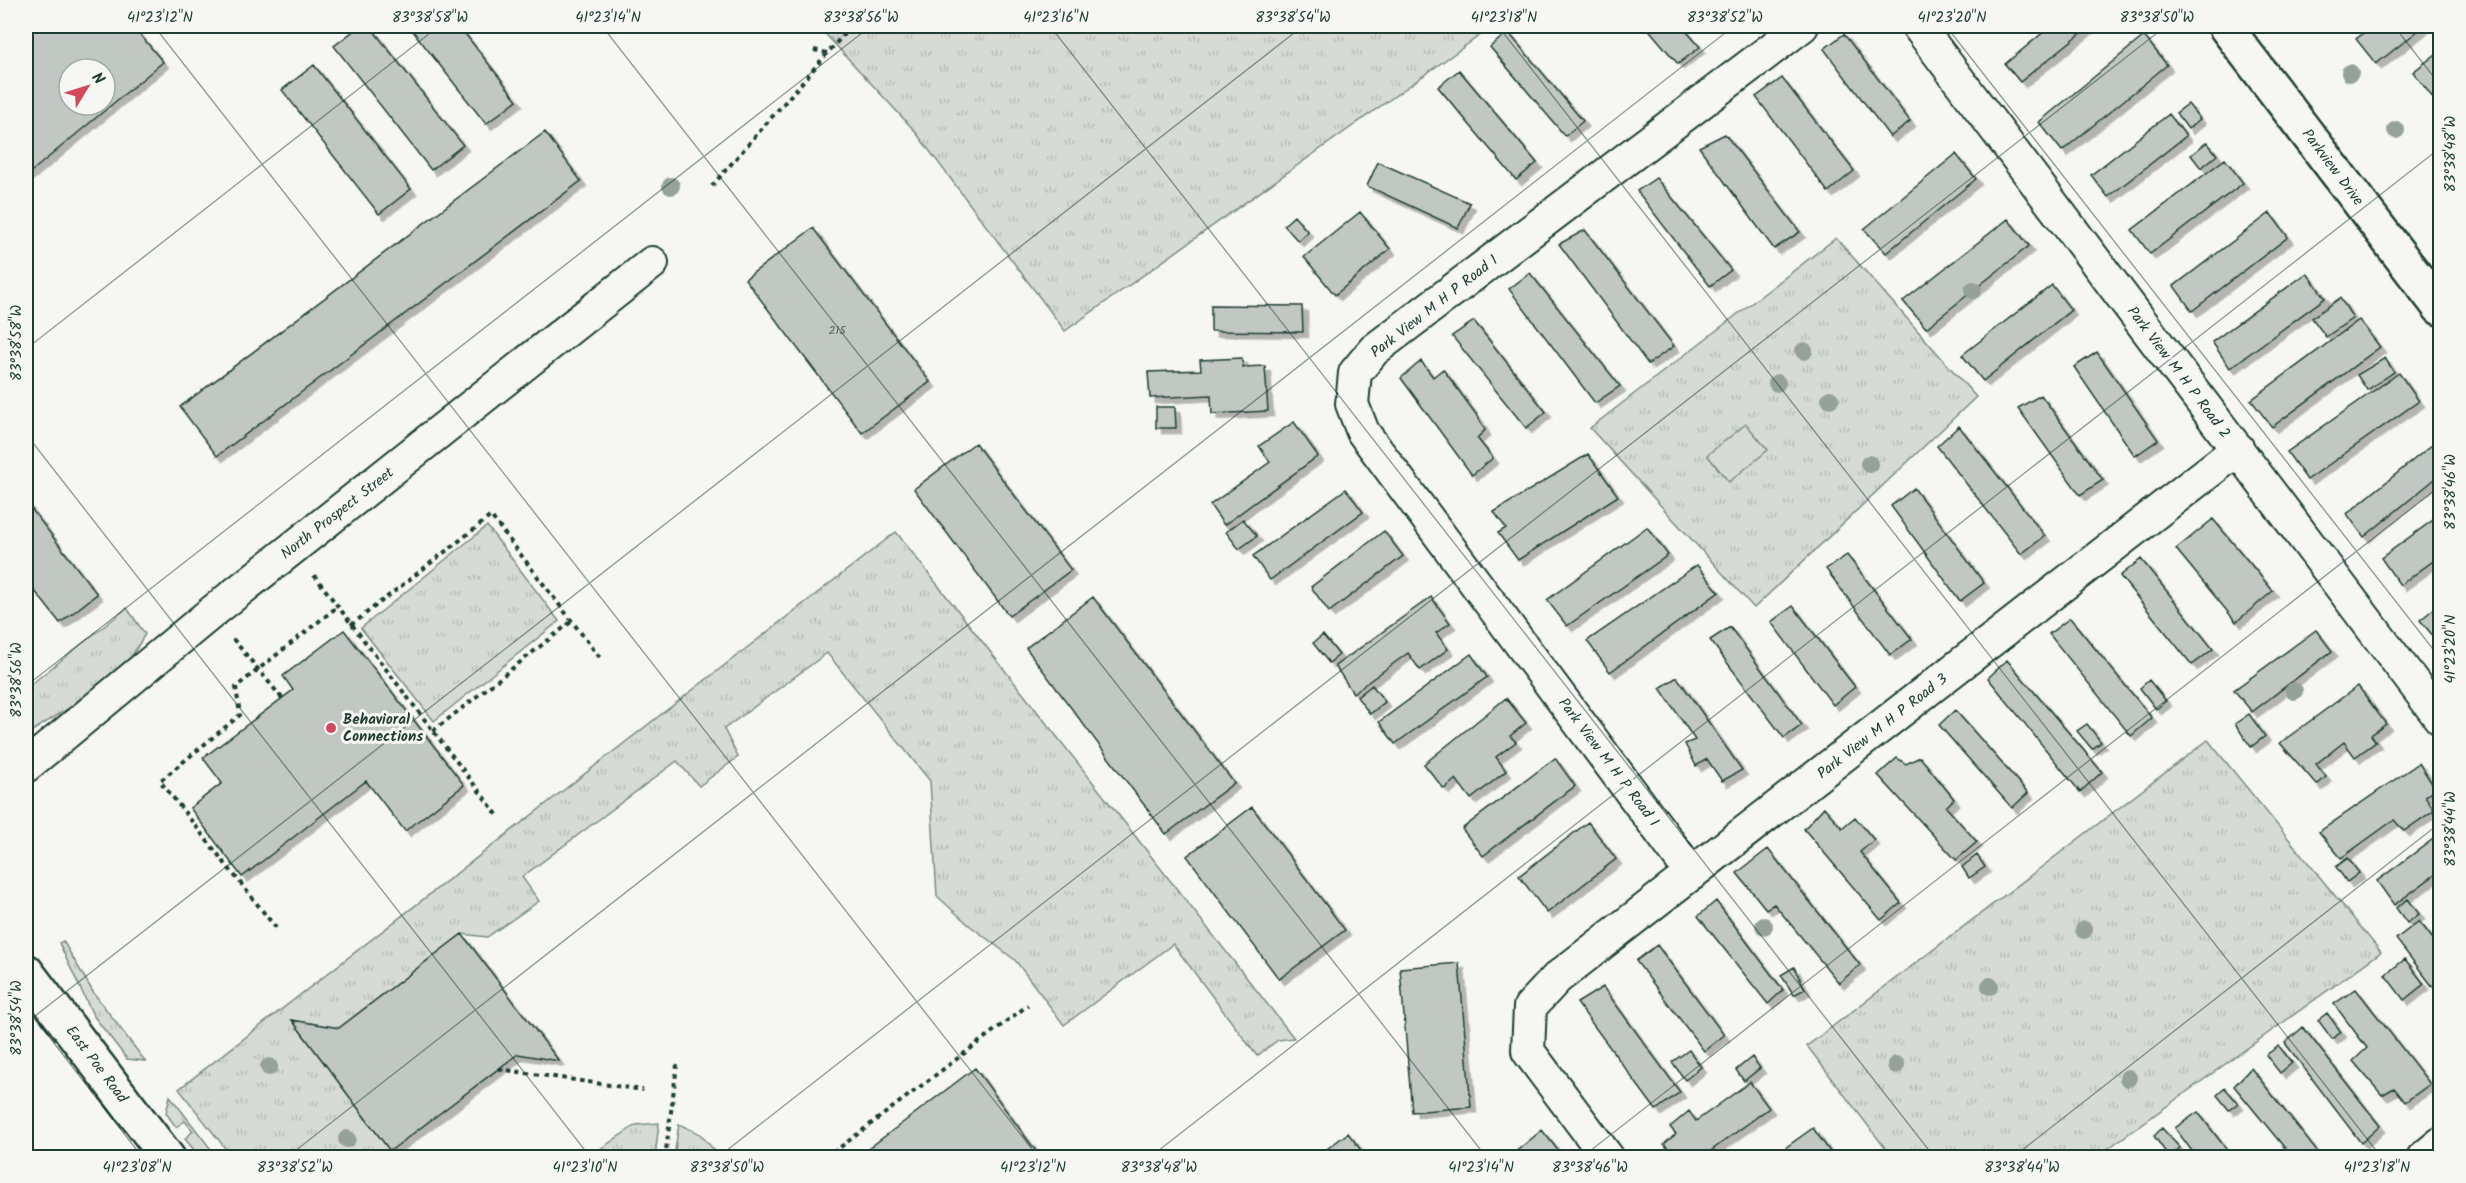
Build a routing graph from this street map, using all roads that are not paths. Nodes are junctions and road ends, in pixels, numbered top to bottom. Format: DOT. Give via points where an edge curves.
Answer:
graph roads {
  1 [pos="1802,26"];
  2 [pos="1918,26"];
  3 [pos="2225,26"];
  4 [pos="652,263"];
  5 [pos="2440,308"];
  6 [pos="2238,449"];
  7 [pos="2440,718"];
  8 [pos="26,765"];
  9 [pos="1692,874"];
  10 [pos="26,971"];
  11 [pos="2440,1144"];
  12 [pos="168,1158"];
  13 [pos="1608,1158"];
  14 [pos="2423,1158"];
  1 -- 9 [label="street, Park View M H P Road 1" via="1374,350 1355,373 1352,404 1364,432"];
  2 -- 6 [label="street, Park View M H P Road 2"];
  3 -- 5 [label="street, Parkview Drive"];
  4 -- 8 [label="street, North Prospect Street"];
  6 -- 7 [label="street, Park View M H P Road 2"];
  6 -- 9 [label="street, Park View M H P Road 3"];
  9 -- 13 [label="street, Park View M H P Road 3" via="1557,978 1530,1007 1527,1051"];
  10 -- 12 [label="street, East Poe Road"];
  11 -- 14 [label="street"];
}
